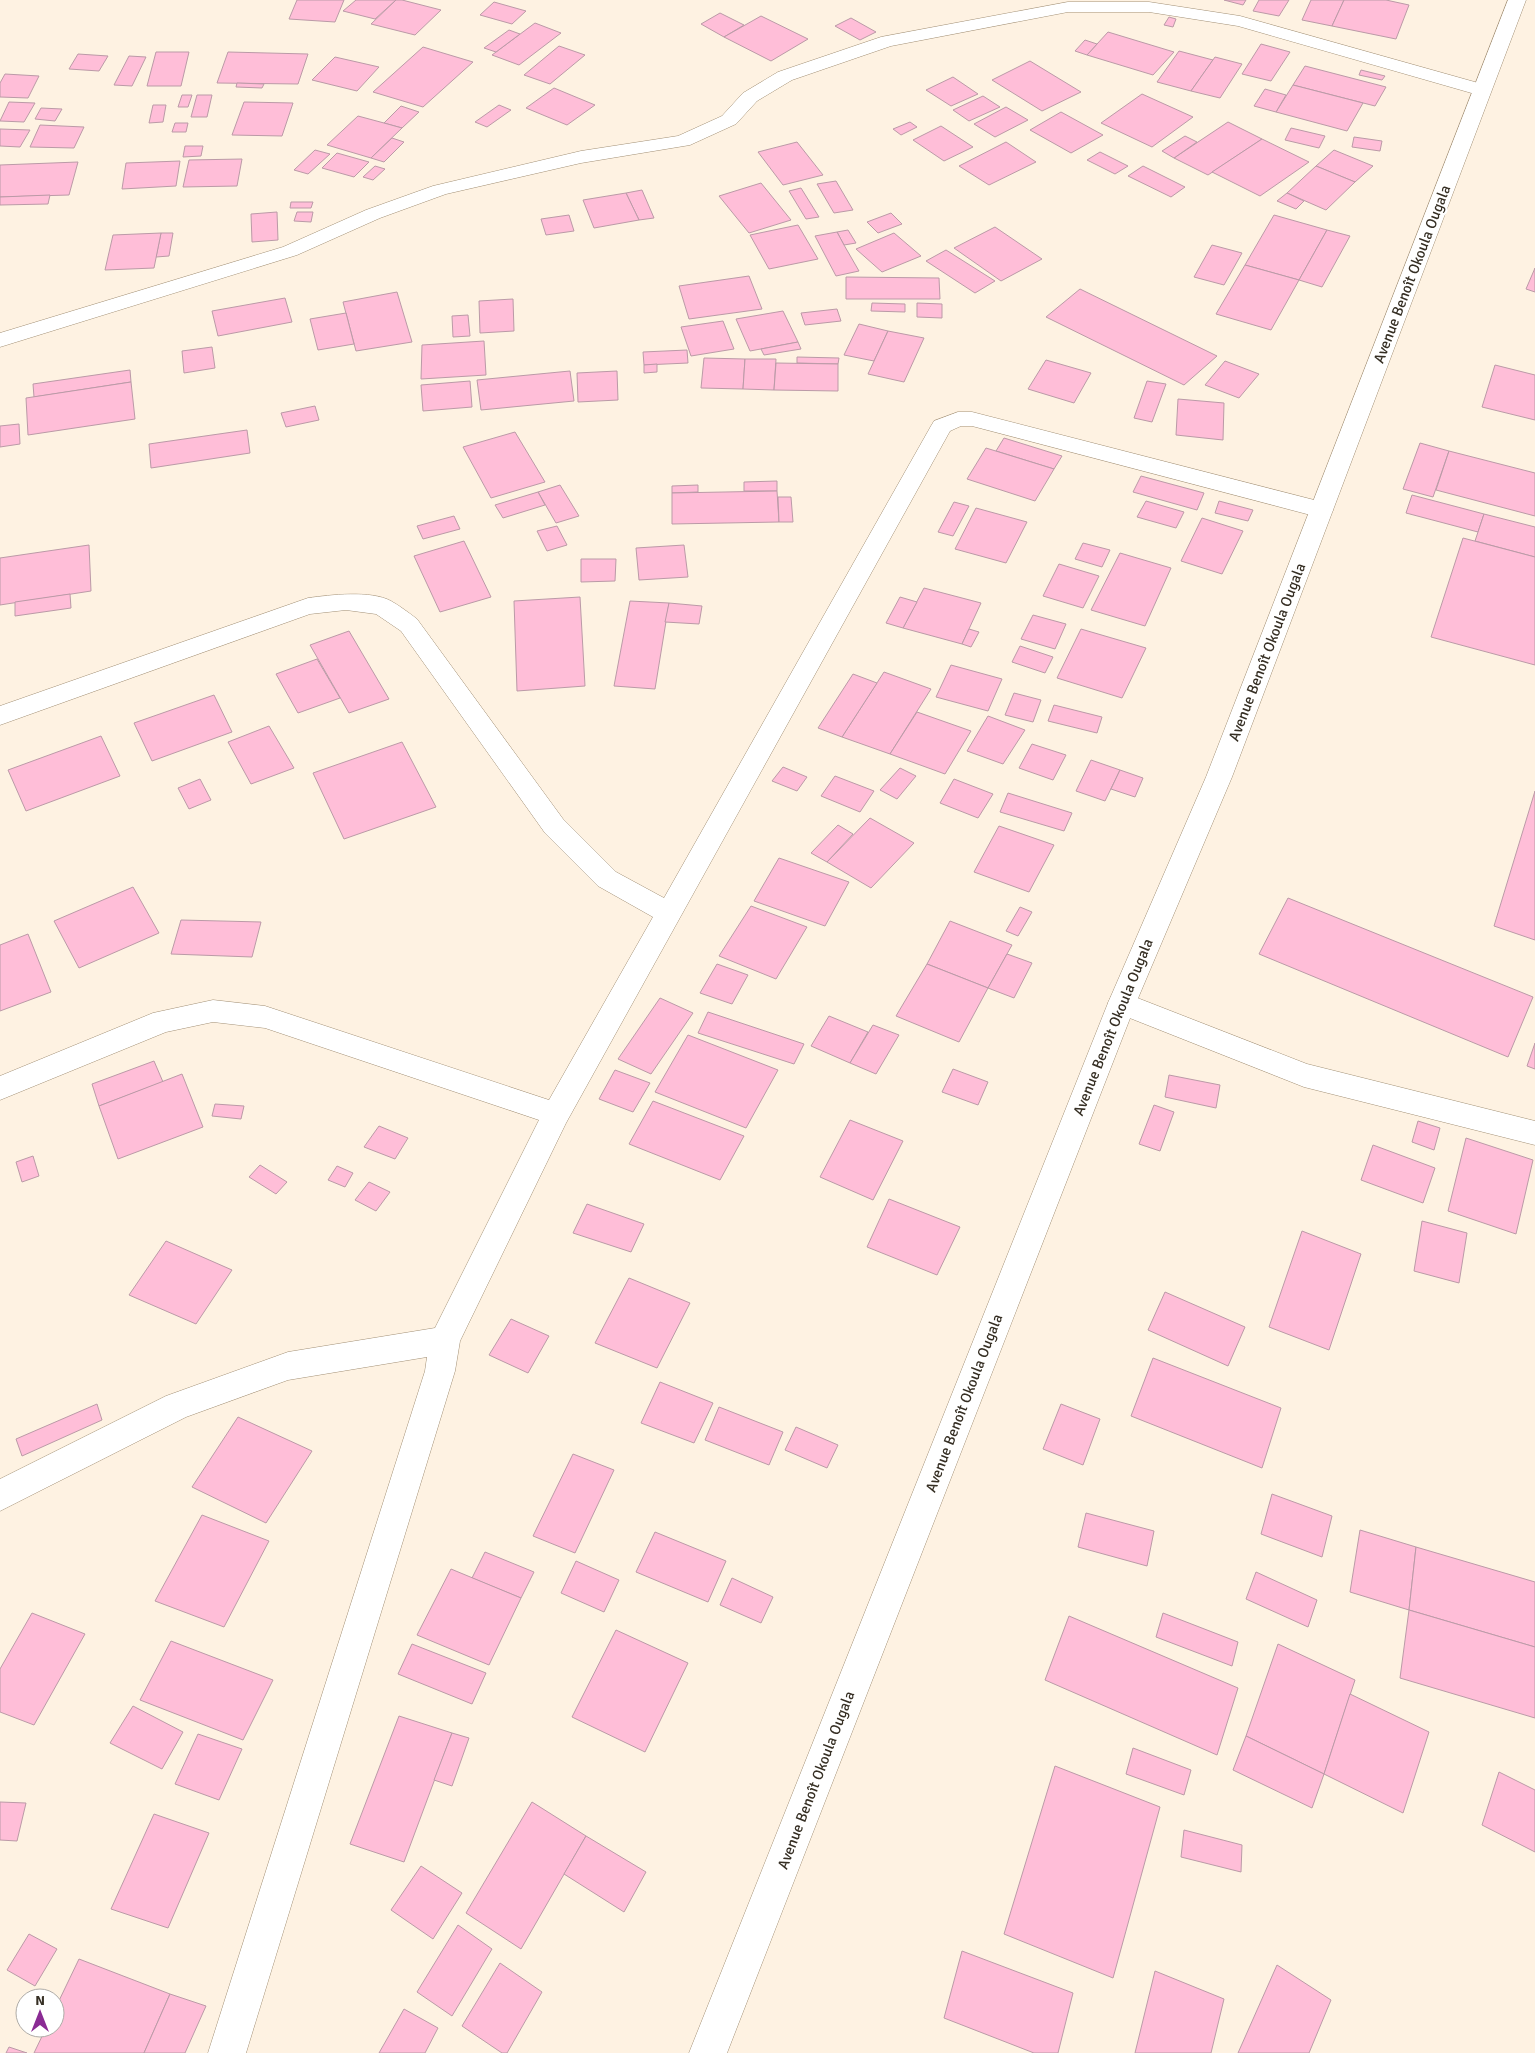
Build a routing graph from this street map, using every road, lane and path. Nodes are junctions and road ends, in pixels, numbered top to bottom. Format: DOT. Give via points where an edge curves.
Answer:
graph roads {
  1 [pos="1517,0"];
  2 [pos="1482,90"];
  3 [pos="0,340"];
  4 [pos="1322,510"];
  5 [pos="0,716"];
  6 [pos="669,913"];
  7 [pos="1122,1003"];
  8 [pos="0,1088"];
  9 [pos="556,1114"];
  10 [pos="1535,1133"];
  11 [pos="445,1340"];
  12 [pos="0,1496"];
  13 [pos="227,2053"];
  14 [pos="708,2053"];
  1 -- 2 [label="street, Avenue Benoît Okoula Ougala"];
  2 -- 3 [label="street" via="1240,22 1149,7 1068,8 887,41 785,76 750,97 729,120 683,141 581,157 440,190 373,214 290,251"];
  2 -- 4 [label="street, Avenue Benoît Okoula Ougala"];
  4 -- 6 [label="street" via="972,419 958,419 942,426"];
  4 -- 7 [label="street, Avenue Benoît Okoula Ougala" via="1219,777"];
  5 -- 6 [label="street" via="308,606 346,602 382,606 409,625 554,826 607,879"];
  6 -- 9 [label="street"];
  7 -- 10 [label="street" via="1304,1075"];
  7 -- 14 [label="street, Avenue Benoît Okoula Ougala"];
  8 -- 9 [label="street" via="163,1020 213,1011 265,1017"];
  9 -- 11 [label="street"];
  11 -- 12 [label="street" via="288,1366 177,1406"];
  11 -- 13 [label="street" via="440,1370"];
}
